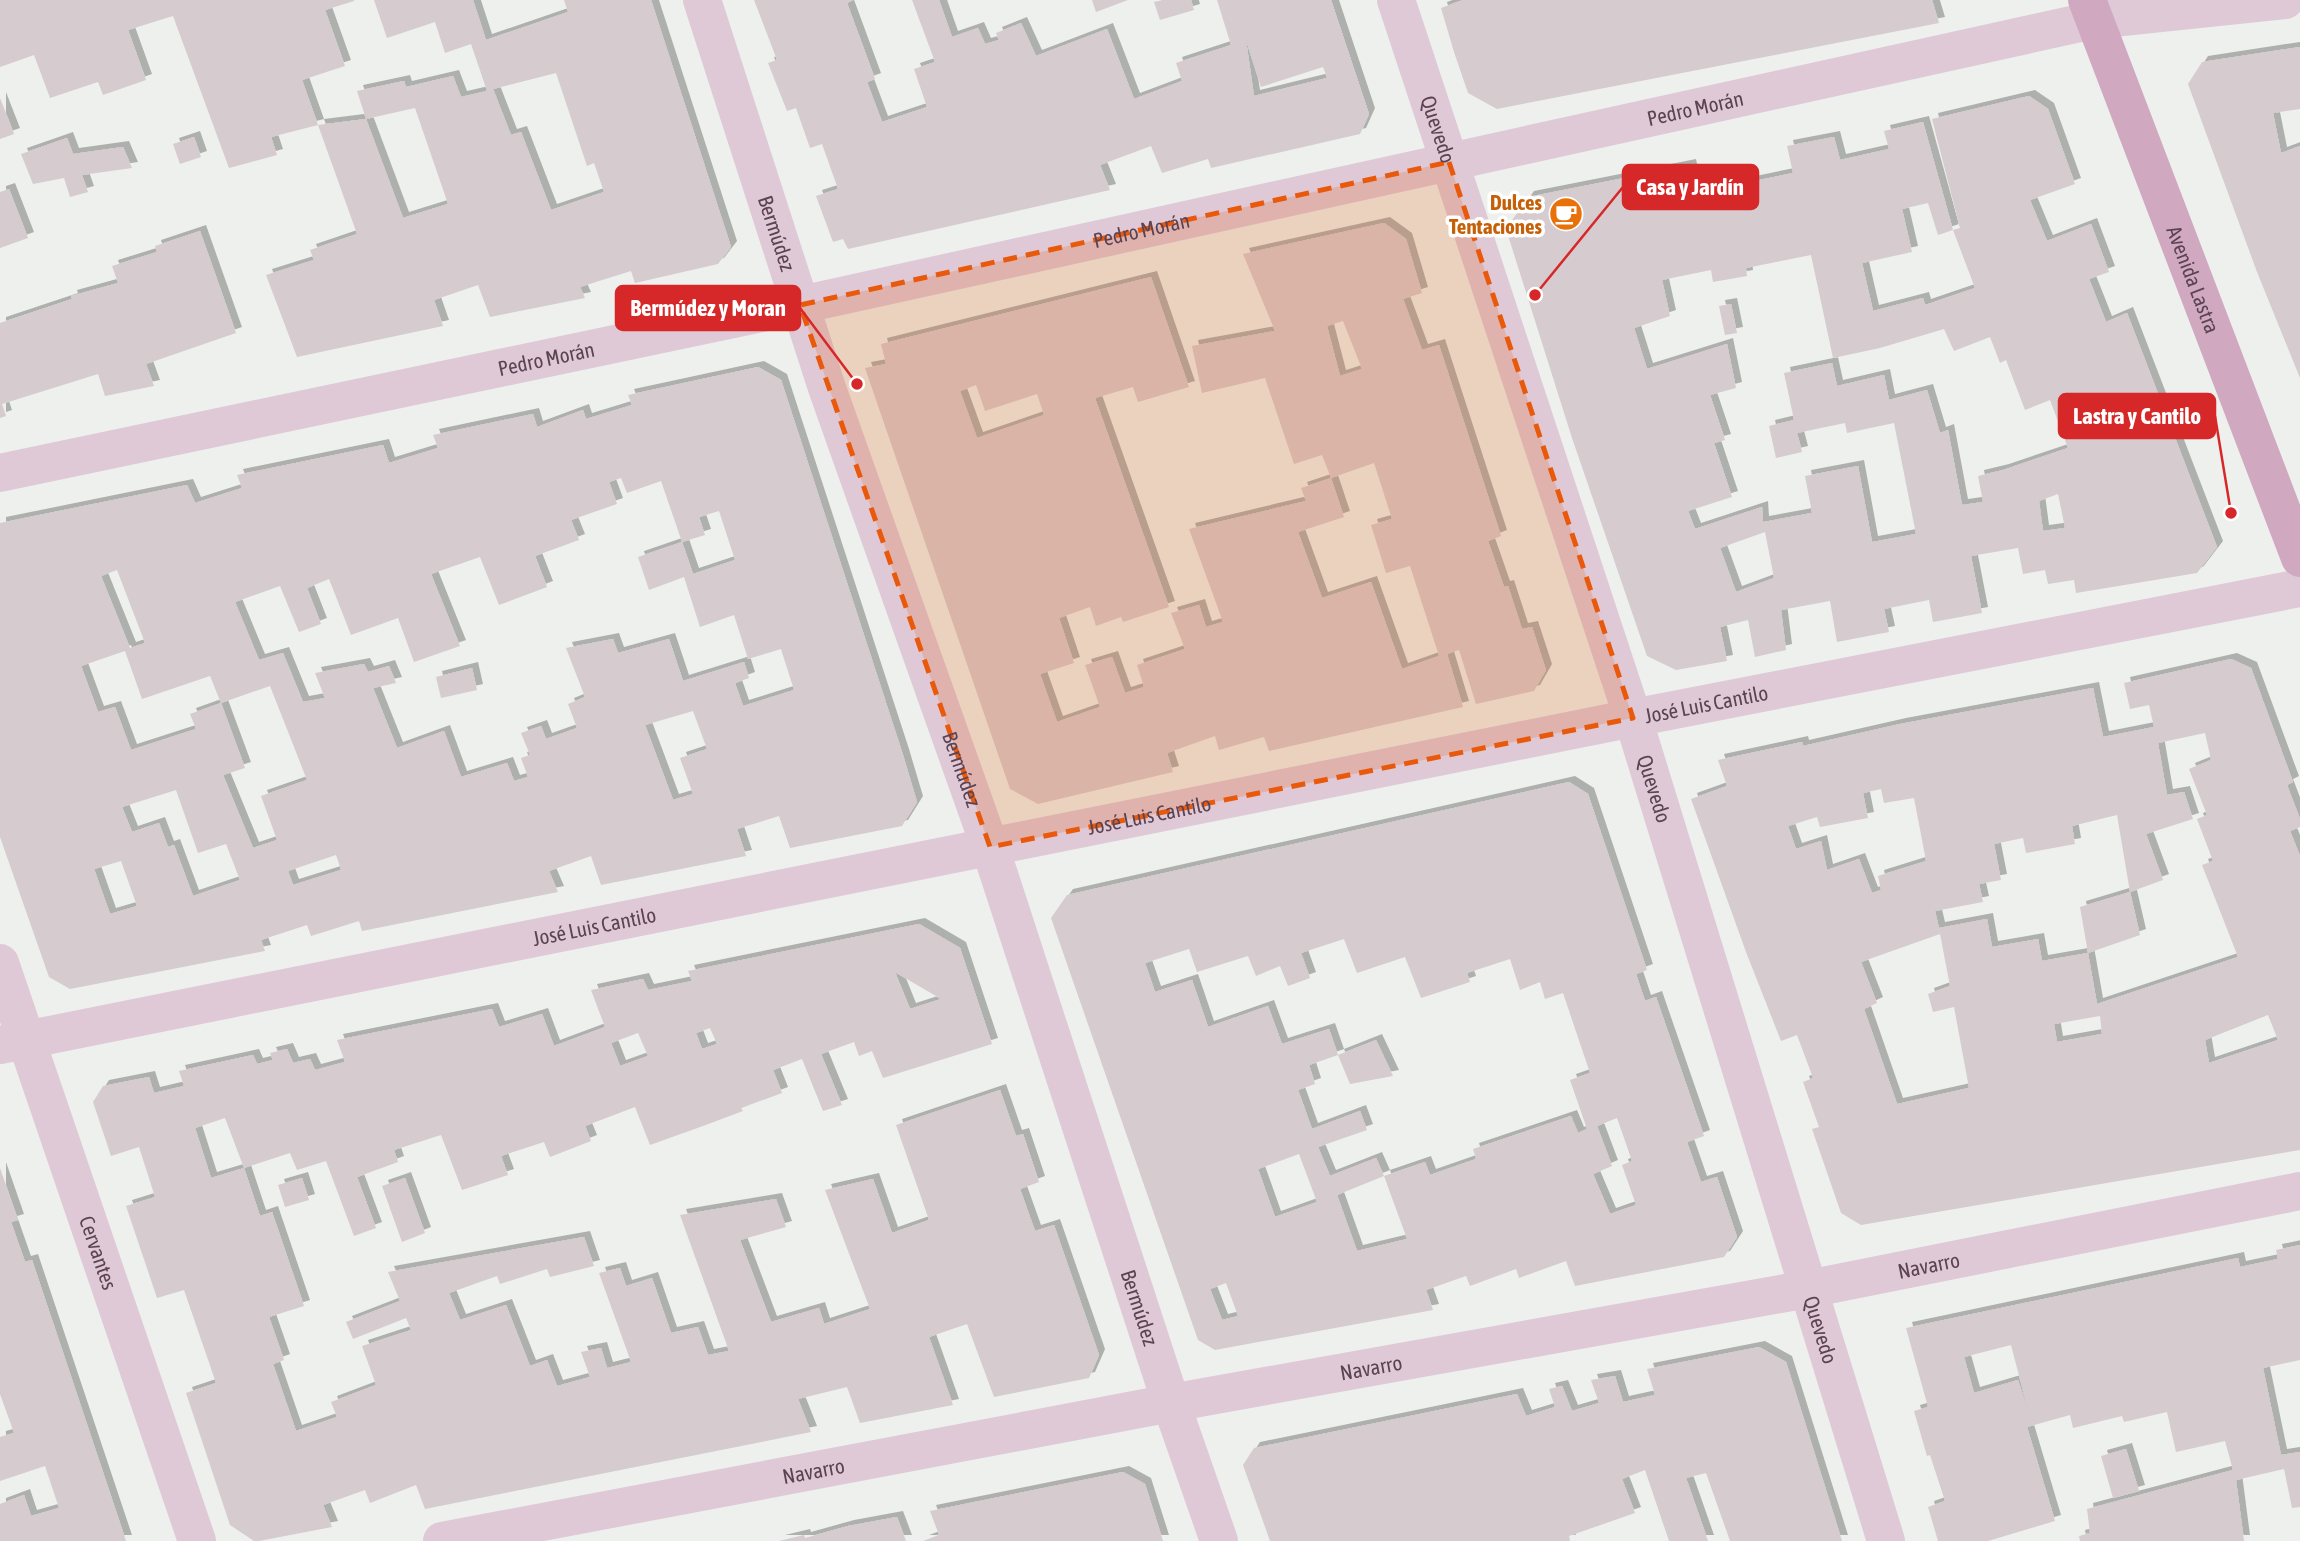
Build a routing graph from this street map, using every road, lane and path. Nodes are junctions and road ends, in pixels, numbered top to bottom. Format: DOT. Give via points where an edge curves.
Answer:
graph roads {
  1 [pos="702,0"];
  2 [pos="1396,0"];
  3 [pos="2285,0"];
  4 [pos="2090,10"];
  5 [pos="1448,162"];
  6 [pos="800,306"];
  7 [pos="0,473"];
  8 [pos="2300,558"];
  9 [pos="2300,588"];
  10 [pos="1633,718"];
  11 [pos="990,847"];
  12 [pos="0,963"];
  13 [pos="13,1042"];
  14 [pos="2300,1191"];
  15 [pos="1808,1289"];
  16 [pos="1171,1403"];
  17 [pos="197,1541"];
  18 [pos="442,1541"];
  19 [pos="1219,1541"];
  20 [pos="1886,1541"];
  1 -- 6 [label="street, Bermúdez"];
  2 -- 5 [label="street, Quevedo"];
  3 -- 4 [label="street, Pedro Morán"];
  4 -- 5 [label="street, Pedro Morán"];
  4 -- 8 [label="main road, Avenida Lastra"];
  5 -- 6 [label="street, Pedro Morán"];
  5 -- 10 [label="street, Quevedo"];
  6 -- 7 [label="street, Pedro Morán"];
  6 -- 11 [label="street, Bermúdez"];
  9 -- 10 [label="street, José Luis Cantilo"];
  10 -- 11 [label="street, José Luis Cantilo"];
  10 -- 15 [label="street, Quevedo"];
  11 -- 13 [label="street, José Luis Cantilo"];
  11 -- 16 [label="street, Bermúdez"];
  12 -- 13 [label="street, Cervantes"];
  13 -- 17 [label="street, Cervantes"];
  14 -- 15 [label="street, Navarro"];
  15 -- 16 [label="street, Navarro"];
  15 -- 20 [label="street, Quevedo"];
  16 -- 18 [label="street, Navarro"];
  16 -- 19 [label="street, Bermúdez"];
}
